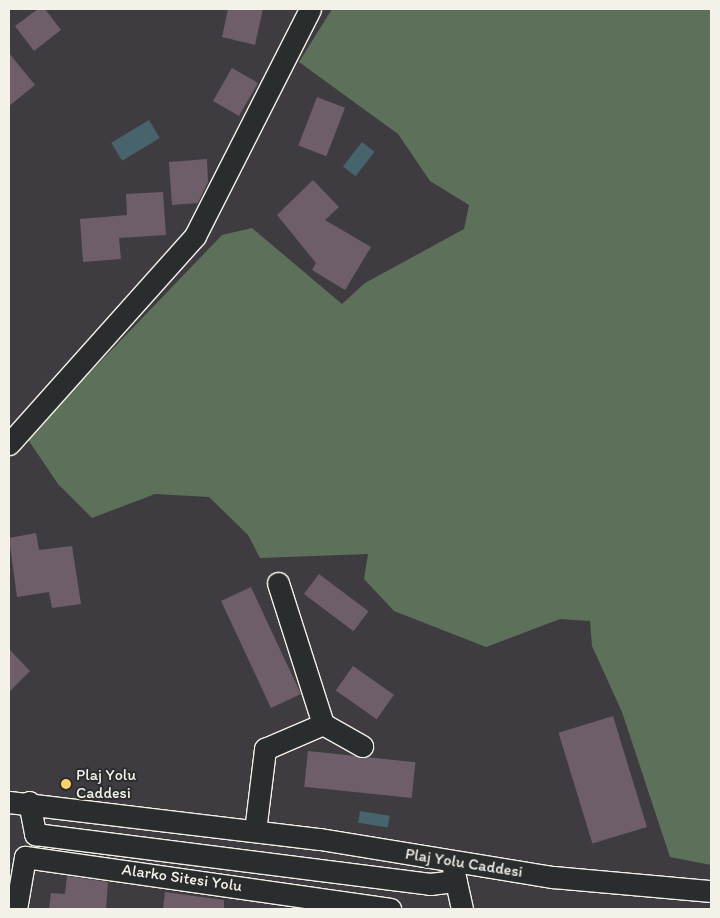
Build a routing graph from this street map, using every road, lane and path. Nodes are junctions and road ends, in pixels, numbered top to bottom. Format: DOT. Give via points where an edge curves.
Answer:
graph roads {
  1 [pos="310,9"];
  2 [pos="9,444"];
  3 [pos="278,582"];
  4 [pos="322,724"];
  5 [pos="362,746"];
  6 [pos="19,802"];
  7 [pos="254,831"];
  8 [pos="454,871"];
  9 [pos="711,891"];
  10 [pos="16,909"];
  11 [pos="390,909"];
  12 [pos="462,909"];
  1 -- 2 [label="street" via="195,236"];
  3 -- 4 [label="street"];
  4 -- 5 [label="street"];
  4 -- 7 [label="street" via="305,728 265,749"];
  6 -- 7 [label="street, Plaj Yolu Caddesi"];
  6 -- 8 [label="street" via="34,834 430,884"];
  7 -- 8 [label="street, Plaj Yolu Caddesi"];
  8 -- 9 [label="street, Plaj Yolu Caddesi"];
  8 -- 12 [label="street"];
  10 -- 11 [label="street, Alarko Sitesi Yolu" via="25,857"];
}
